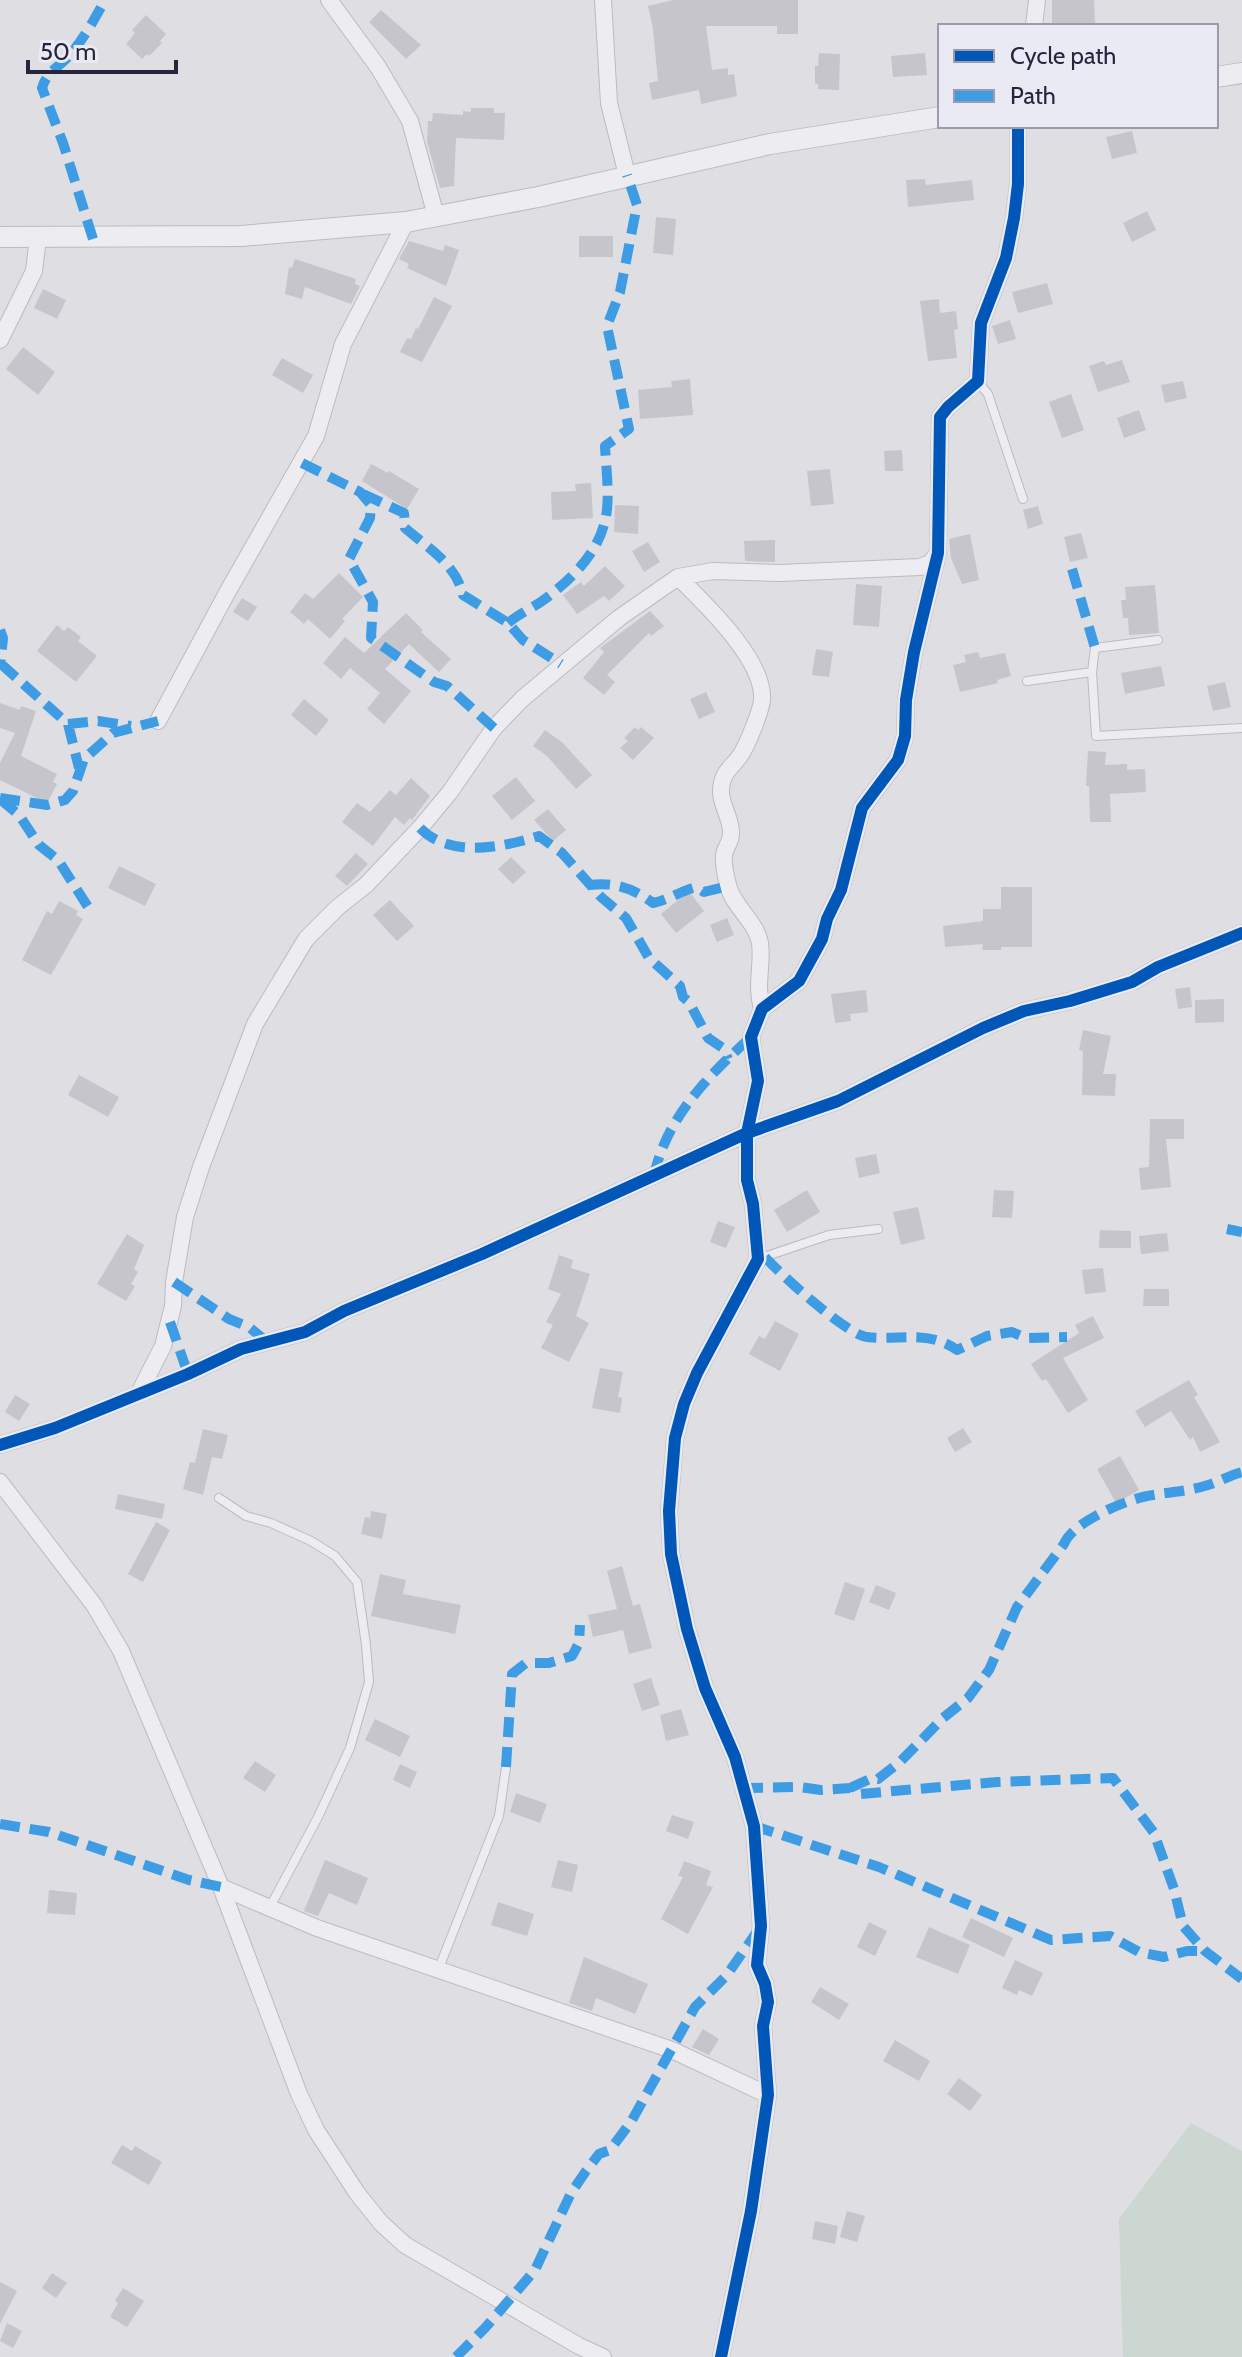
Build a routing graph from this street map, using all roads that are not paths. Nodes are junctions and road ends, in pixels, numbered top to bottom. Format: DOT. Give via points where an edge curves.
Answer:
graph roads {
  1 [pos="329,0"];
  2 [pos="603,0"];
  3 [pos="1037,0"];
  4 [pos="1034,24"];
  5 [pos="1242,73"];
  6 [pos="1218,77"];
  7 [pos="938,117"];
  8 [pos="1018,128"];
  9 [pos="627,175"];
  10 [pos="436,216"];
  11 [pos="406,222"];
  12 [pos="0,237"];
  13 [pos="38,238"];
  14 [pos="0,340"];
  15 [pos="978,381"];
  16 [pos="1023,499"];
  17 [pos="938,553"];
  18 [pos="678,577"];
  19 [pos="1158,640"];
  20 [pos="1092,672"];
  21 [pos="1027,681"];
  22 [pos="158,721"];
  23 [pos="1242,728"];
  24 [pos="1242,933"];
  25 [pos="762,1009"];
  26 [pos="747,1133"];
  27 [pos="878,1229"];
  28 [pos="758,1259"];
  29 [pos="139,1393"];
  30 [pos="0,1445"];
  31 [pos="0,1482"];
  32 [pos="219,1498"];
  33 [pos="506,1767"];
  34 [pos="221,1887"];
  35 [pos="270,1907"];
  36 [pos="439,1968"];
  37 [pos="768,2095"];
  38 [pos="603,2357"];
  39 [pos="721,2357"];
  1 -- 10 [label="street" via="410,121"];
  2 -- 9 [label="street" via="609,103"];
  3 -- 4 [label="street"];
  5 -- 6 [label="street"];
  7 -- 9 [label="street" via="770,144"];
  8 -- 15 [label="street" via="1014,218 1006,258 981,323"];
  9 -- 10 [label="street"];
  10 -- 11 [label="street"];
  11 -- 13 [label="street" via="241,236"];
  11 -- 22 [label="street" via="343,344 316,436"];
  12 -- 13 [label="street"];
  13 -- 14 [label="street" via="34,271"];
  15 -- 16 [label="lane" via="988,394"];
  15 -- 17 [label="street" via="940,417"];
  17 -- 18 [label="street" via="920,567 713,571"];
  17 -- 25 [label="street" via="914,652 898,760 862,808 841,890 809,964 799,981"];
  18 -- 25 [label="street" via="728,627 754,669 762,699 742,754 722,780 721,796 732,836 724,855 728,886 760,944 757,990"];
  18 -- 29 [label="street" via="619,618 522,699 420,828 306,939 255,1024 201,1167 185,1217 163,1346"];
  19 -- 20 [label="lane" via="1095,648"];
  20 -- 21 [label="lane"];
  20 -- 23 [label="lane" via="1096,736"];
  24 -- 26 [label="street" via="1132,982 996,1022 838,1101"];
  25 -- 26 [label="street" via="751,1037 758,1081"];
  26 -- 28 [label="street" via="747,1180"];
  26 -- 29 [label="street" via="305,1332 241,1349"];
  27 -- 28 [label="lane" via="829,1235"];
  28 -- 37 [label="street" via="684,1404 675,1438 669,1511 671,1554 687,1629 735,1757 754,1826 761,1926 757,1965 768,2002 763,2026"];
  29 -- 30 [label="street"];
  31 -- 34 [label="street" via="94,1605 121,1651"];
  32 -- 35 [label="lane" via="246,1516 335,1556 357,1582 366,1645 369,1682 350,1748"];
  33 -- 36 [label="lane" via="499,1816"];
  34 -- 35 [label="street"];
  34 -- 38 [label="street" via="316,2130 381,2223 435,2265"];
  35 -- 36 [label="street"];
  36 -- 37 [label="street" via="672,2050"];
  37 -- 39 [label="street"];
}
